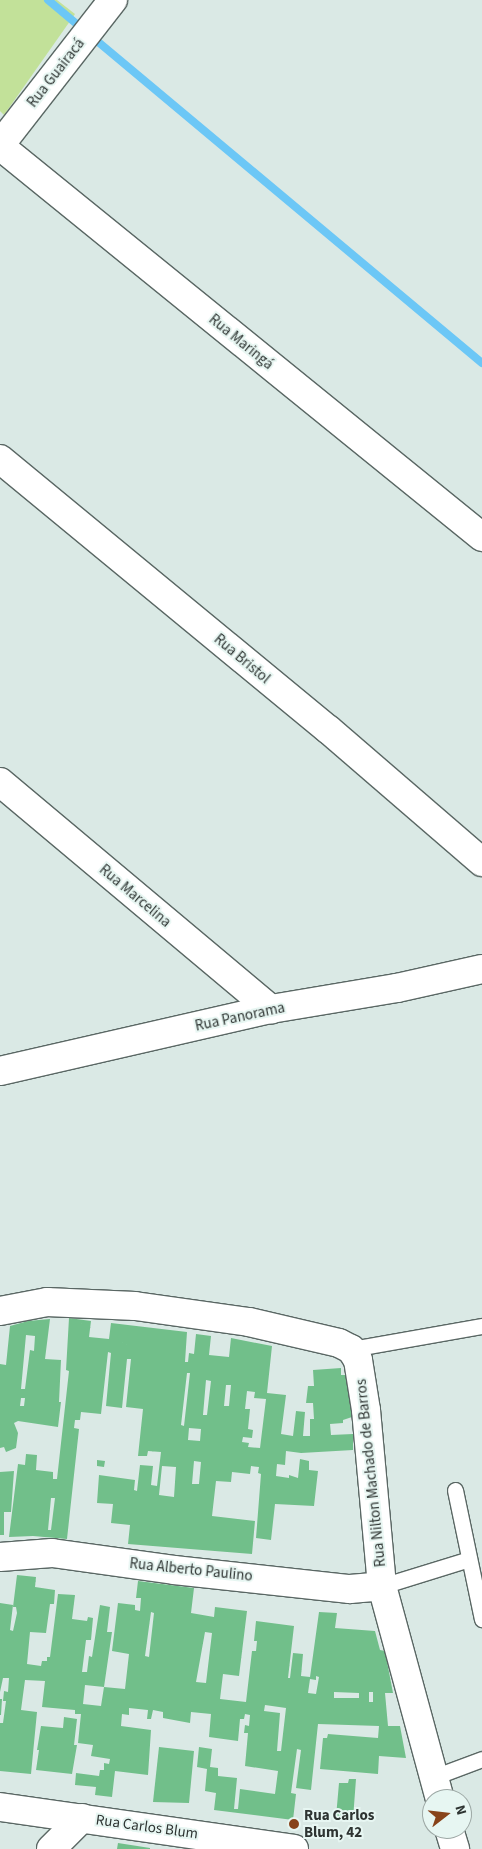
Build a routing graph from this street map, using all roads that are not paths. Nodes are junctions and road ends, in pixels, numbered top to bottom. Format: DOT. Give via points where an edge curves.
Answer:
graph roads {
  1 [pos="100,4"];
  2 [pos="0,146"];
  3 [pos="0,459"];
  4 [pos="482,537"];
  5 [pos="0,782"];
  6 [pos="482,862"];
  7 [pos="482,969"];
  8 [pos="271,1009"];
  9 [pos="0,1071"];
  10 [pos="0,1311"];
  11 [pos="482,1326"];
  12 [pos="351,1349"];
  13 [pos="455,1490"];
  14 [pos="0,1556"];
  15 [pos="469,1559"];
  16 [pos="382,1586"];
  17 [pos="482,1619"];
  18 [pos="482,1759"];
  19 [pos="437,1788"];
  20 [pos="0,1807"];
  21 [pos="82,1818"];
  22 [pos="51,1849"];
  23 [pos="294,1849"];
  1 -- 2 [label="street, Rua Guairacá"];
  2 -- 4 [label="street, Rua Maringá"];
  3 -- 6 [label="street, Rua Bristol"];
  5 -- 8 [label="street, Rua Marcelina"];
  7 -- 8 [label="street, Rua Panorama" via="397,988"];
  8 -- 9 [label="street, Rua Panorama"];
  10 -- 12 [label="street" via="47,1302 109,1303 249,1322"];
  11 -- 12 [label="lane"];
  12 -- 16 [label="street, Rua Nilton Machado de Barros" via="358,1360 366,1410"];
  13 -- 15 [label="lane"];
  14 -- 16 [label="street, Rua Alberto Paulino" via="52,1553 350,1589"];
  15 -- 16 [label="lane"];
  15 -- 17 [label="lane"];
  16 -- 19 [label="street, Rua Nilton Machado de Barros"];
  18 -- 19 [label="lane"];
  20 -- 21 [label="street, Rua Carlos Blum"];
  21 -- 22 [label="street"];
  21 -- 23 [label="street, Rua Carlos Blum"];
}
